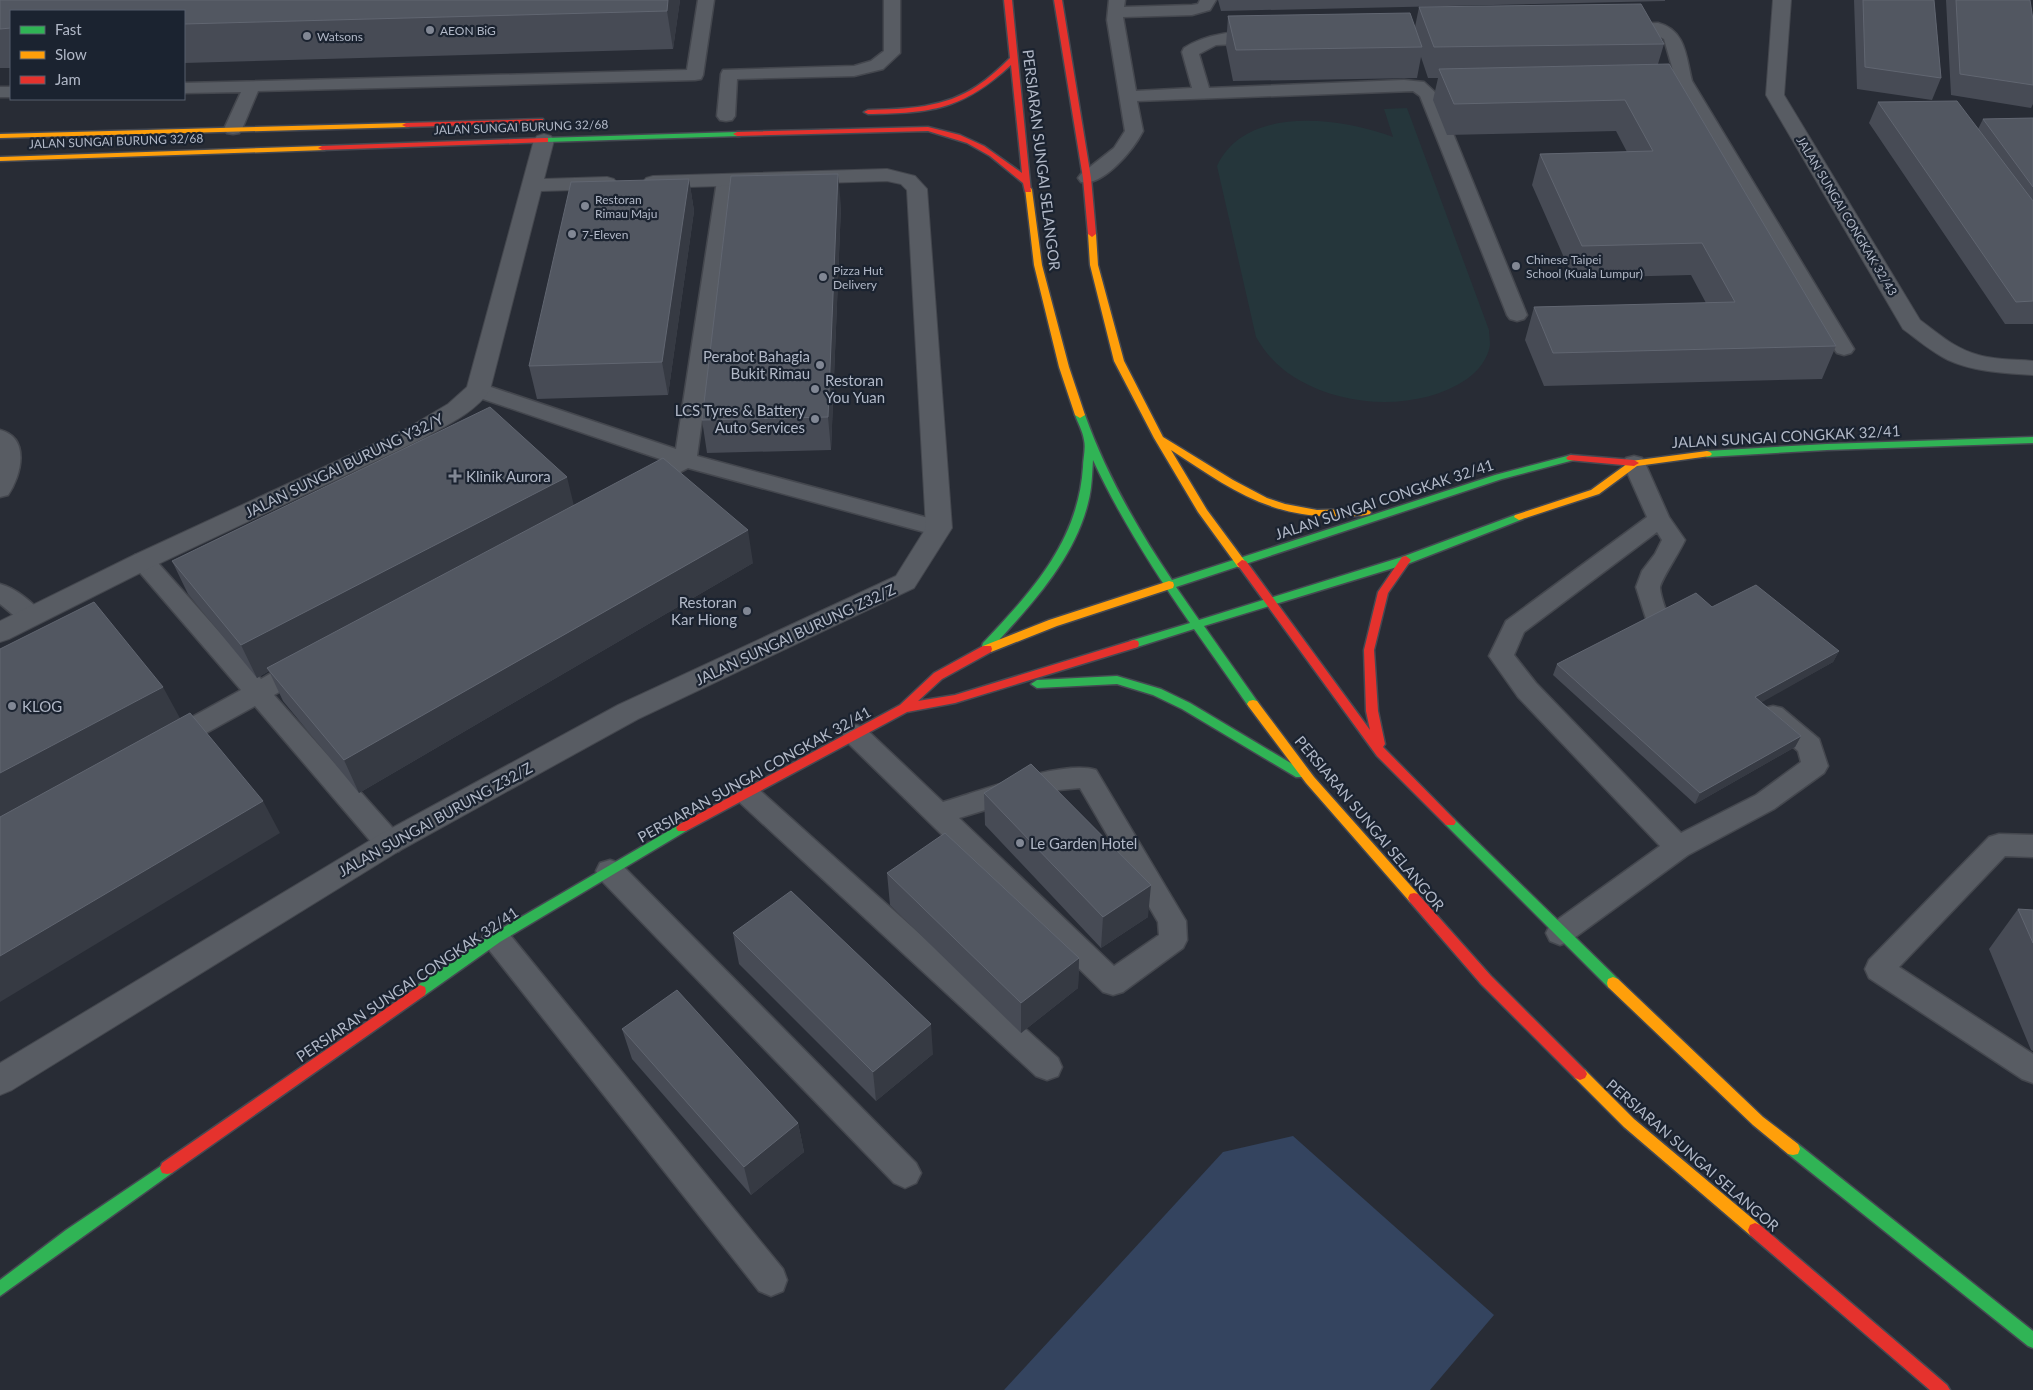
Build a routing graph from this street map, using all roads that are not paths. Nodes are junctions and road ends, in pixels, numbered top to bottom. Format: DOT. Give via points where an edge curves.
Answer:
graph roads {
  1 [pos="706,0"];
  2 [pos="892,0"];
  3 [pos="1008,0"];
  4 [pos="1058,0"];
  5 [pos="1208,0"];
  6 [pos="1782,0"];
  7 [pos="1116,6"];
  8 [pos="1609,29"];
  9 [pos="1276,38"];
  10 [pos="1014,59"];
  11 [pos="252,86"];
  12 [pos="185,88"];
  13 [pos="1202,93"];
  14 [pos="1130,96"];
  15 [pos="860,112"];
  16 [pos="726,116"];
  17 [pos="233,128"];
  18 [pos="546,130"];
  19 [pos="0,136"];
  20 [pos="304,148"];
  21 [pos="0,159"];
  22 [pos="1087,178"];
  23 [pos="726,180"];
  24 [pos="1027,182"];
  25 [pos="534,185"];
  26 [pos="1517,315"];
  27 [pos="1844,349"];
  28 [pos="2033,368"];
  29 [pos="478,390"];
  30 [pos="0,437"];
  31 [pos="1159,438"];
  32 [pos="2033,440"];
  33 [pos="1089,443"];
  34 [pos="685,460"];
  35 [pos="1634,463"];
  36 [pos="0,490"];
  37 [pos="624,493"];
  38 [pos="1392,512"];
  39 [pos="1659,518"];
  40 [pos="939,528"];
  41 [pos="1406,560"];
  42 [pos="143,561"];
  43 [pos="1239,562"];
  44 [pos="1170,584"];
  45 [pos="0,592"];
  46 [pos="1269,602"];
  47 [pos="31,616"];
  48 [pos="1658,622"];
  49 [pos="1198,626"];
  50 [pos="0,632"];
  51 [pos="983,651"];
  52 [pos="319,659"];
  53 [pos="1003,685"];
  54 [pos="258,692"];
  55 [pos="1759,703"];
  56 [pos="904,708"];
  57 [pos="856,735"];
  58 [pos="155,750"];
  59 [pos="1381,753"];
  60 [pos="1310,780"];
  61 [pos="746,793"];
  62 [pos="938,814"];
  63 [pos="389,843"];
  64 [pos="1678,846"];
  65 [pos="2033,846"];
  66 [pos="610,871"];
  67 [pos="1560,933"];
  68 [pos="496,938"];
  69 [pos="1047,1067"];
  70 [pos="2033,1070"];
  71 [pos="0,1080"];
  72 [pos="905,1173"];
  73 [pos="771,1280"];
  74 [pos="0,1289"];
  75 [pos="2033,1340"];
  76 [pos="1942,1390"];
  1 -- 11 [label="lane" via="695,75"];
  2 -- 16 [label="lane" via="892,52 878,65 854,71 729,74"];
  3 -- 10 [label="street, PERSIARAN SUNGAI SELANGOR"];
  4 -- 22 [label="street"];
  5 -- 7 [label="lane" via="1204,7 1192,10"];
  6 -- 28 [label="street, JALAN SUNGAI CONGKAK 32/43" via="1775,95 1911,324 1962,358 1983,364"];
  7 -- 14 [label="lane"];
  8 -- 27 [label="lane" via="1658,28 1672,37 1684,81"];
  9 -- 13 [label="lane" via="1217,39 1200,44 1190,52"];
  10 -- 15 [label="street" via="975,92 931,108"];
  10 -- 24 [label="street, PERSIARAN SUNGAI SELANGOR"];
  11 -- 12 [label="lane"];
  11 -- 17 [label="lane"];
  13 -- 14 [label="lane"];
  13 -- 26 [label="lane" via="1418,86 1428,94"];
  14 -- 22 [label="lane" via="1134,131 1130,140 1115,158"];
  17 -- 18 [label="street, JALAN SUNGAI BURUNG 32/68"];
  17 -- 19 [label="street, JALAN SUNGAI BURUNG 32/68"];
  17 -- 20 [label="street" via="246,138"];
  18 -- 20 [label="street, JALAN SUNGAI BURUNG 32/68"];
  18 -- 24 [label="street, JALAN SUNGAI BURUNG 32/68" via="928,129 951,132 988,148"];
  18 -- 25 [label="street"];
  20 -- 21 [label="street, JALAN SUNGAI BURUNG 32/68"];
  22 -- 31 [label="street" via="1094,265 1119,361"];
  23 -- 25 [label="street"];
  23 -- 34 [label="lane"];
  23 -- 40 [label="street" via="887,175 908,180 916,189"];
  24 -- 33 [label="street, PERSIARAN SUNGAI SELANGOR" via="1038,264 1064,367"];
  25 -- 29 [label="street"];
  29 -- 34 [label="lane"];
  29 -- 42 [label="street, JALAN SUNGAI BURUNG Y32/Y" via="456,409 414,434"];
  30 -- 36 [label="lane" via="5,440 11,459"];
  31 -- 38 [label="street" via="1267,503 1303,512"];
  31 -- 43 [label="street" via="1203,512"];
  32 -- 35 [label="street, JALAN SUNGAI CONGKAK 32/41" via="1720,452"];
  33 -- 44 [label="street, PERSIARAN SUNGAI SELANGOR" via="1134,530"];
  33 -- 51 [label="street" via="1083,504 1068,542 1045,582"];
  34 -- 37 [label="lane"];
  34 -- 40 [label="lane"];
  35 -- 38 [label="street, JALAN SUNGAI CONGKAK 32/41" via="1567,458"];
  35 -- 39 [label="lane"];
  35 -- 41 [label="street, JALAN SUNGAI CONGKAK 32/41" via="1595,492 1514,518"];
  38 -- 43 [label="street, JALAN SUNGAI CONGKAK 32/41"];
  39 -- 48 [label="lane" via="1674,540 1648,587"];
  39 -- 64 [label="lane" via="1515,627 1501,656 1527,690"];
  40 -- 63 [label="street, JALAN SUNGAI BURUNG Z32/Z" via="905,582 628,712"];
  41 -- 46 [label="street, JALAN SUNGAI CONGKAK 32/41"];
  41 -- 59 [label="street" via="1383,592 1369,650 1372,711"];
  42 -- 47 [label="street, JALAN SUNGAI BURUNG Y32/Y"];
  42 -- 54 [label="lane"];
  43 -- 44 [label="street, JALAN SUNGAI CONGKAK 32/41"];
  43 -- 46 [label="street"];
  44 -- 49 [label="street, PERSIARAN SUNGAI SELANGOR"];
  44 -- 51 [label="street, PERSIARAN SUNGAI CONGKAK 32/41" via="1053,623"];
  45 -- 47 [label="lane"];
  46 -- 49 [label="street, JALAN SUNGAI CONGKAK 32/41"];
  46 -- 59 [label="street"];
  47 -- 50 [label="street, JALAN SUNGAI BURUNG Y32/Y"];
  49 -- 53 [label="street, PERSIARAN SUNGAI CONGKAK 32/41"];
  49 -- 60 [label="street, PERSIARAN SUNGAI SELANGOR"];
  51 -- 56 [label="street, PERSIARAN SUNGAI CONGKAK 32/41" via="938,676"];
  52 -- 54 [label="lane"];
  53 -- 56 [label="street, PERSIARAN SUNGAI CONGKAK 32/41" via="955,699"];
  53 -- 60 [label="street" via="1117,680 1186,706"];
  54 -- 58 [label="lane"];
  54 -- 63 [label="lane"];
  55 -- 64 [label="lane" via="1810,746 1815,766 1764,802"];
  56 -- 57 [label="street, PERSIARAN SUNGAI CONGKAK 32/41"];
  57 -- 61 [label="street, PERSIARAN SUNGAI CONGKAK 32/41"];
  57 -- 62 [label="lane"];
  59 -- 67 [label="street"];
  60 -- 76 [label="street, PERSIARAN SUNGAI SELANGOR" via="1486,980 1629,1123"];
  61 -- 66 [label="street, PERSIARAN SUNGAI CONGKAK 32/41"];
  61 -- 69 [label="lane"];
  62 -- 62 [label="lane" via="1048,781 1087,777 1172,921 1172,940 1113,983"];
  63 -- 71 [label="street, JALAN SUNGAI BURUNG Z32/Z"];
  64 -- 67 [label="lane"];
  65 -- 70 [label="lane" via="1999,845 1879,968"];
  66 -- 68 [label="street, PERSIARAN SUNGAI CONGKAK 32/41"];
  66 -- 72 [label="lane"];
  67 -- 75 [label="street" via="1758,1121"];
  68 -- 73 [label="lane"];
  68 -- 74 [label="street, PERSIARAN SUNGAI CONGKAK 32/41" via="71,1235"];
}
